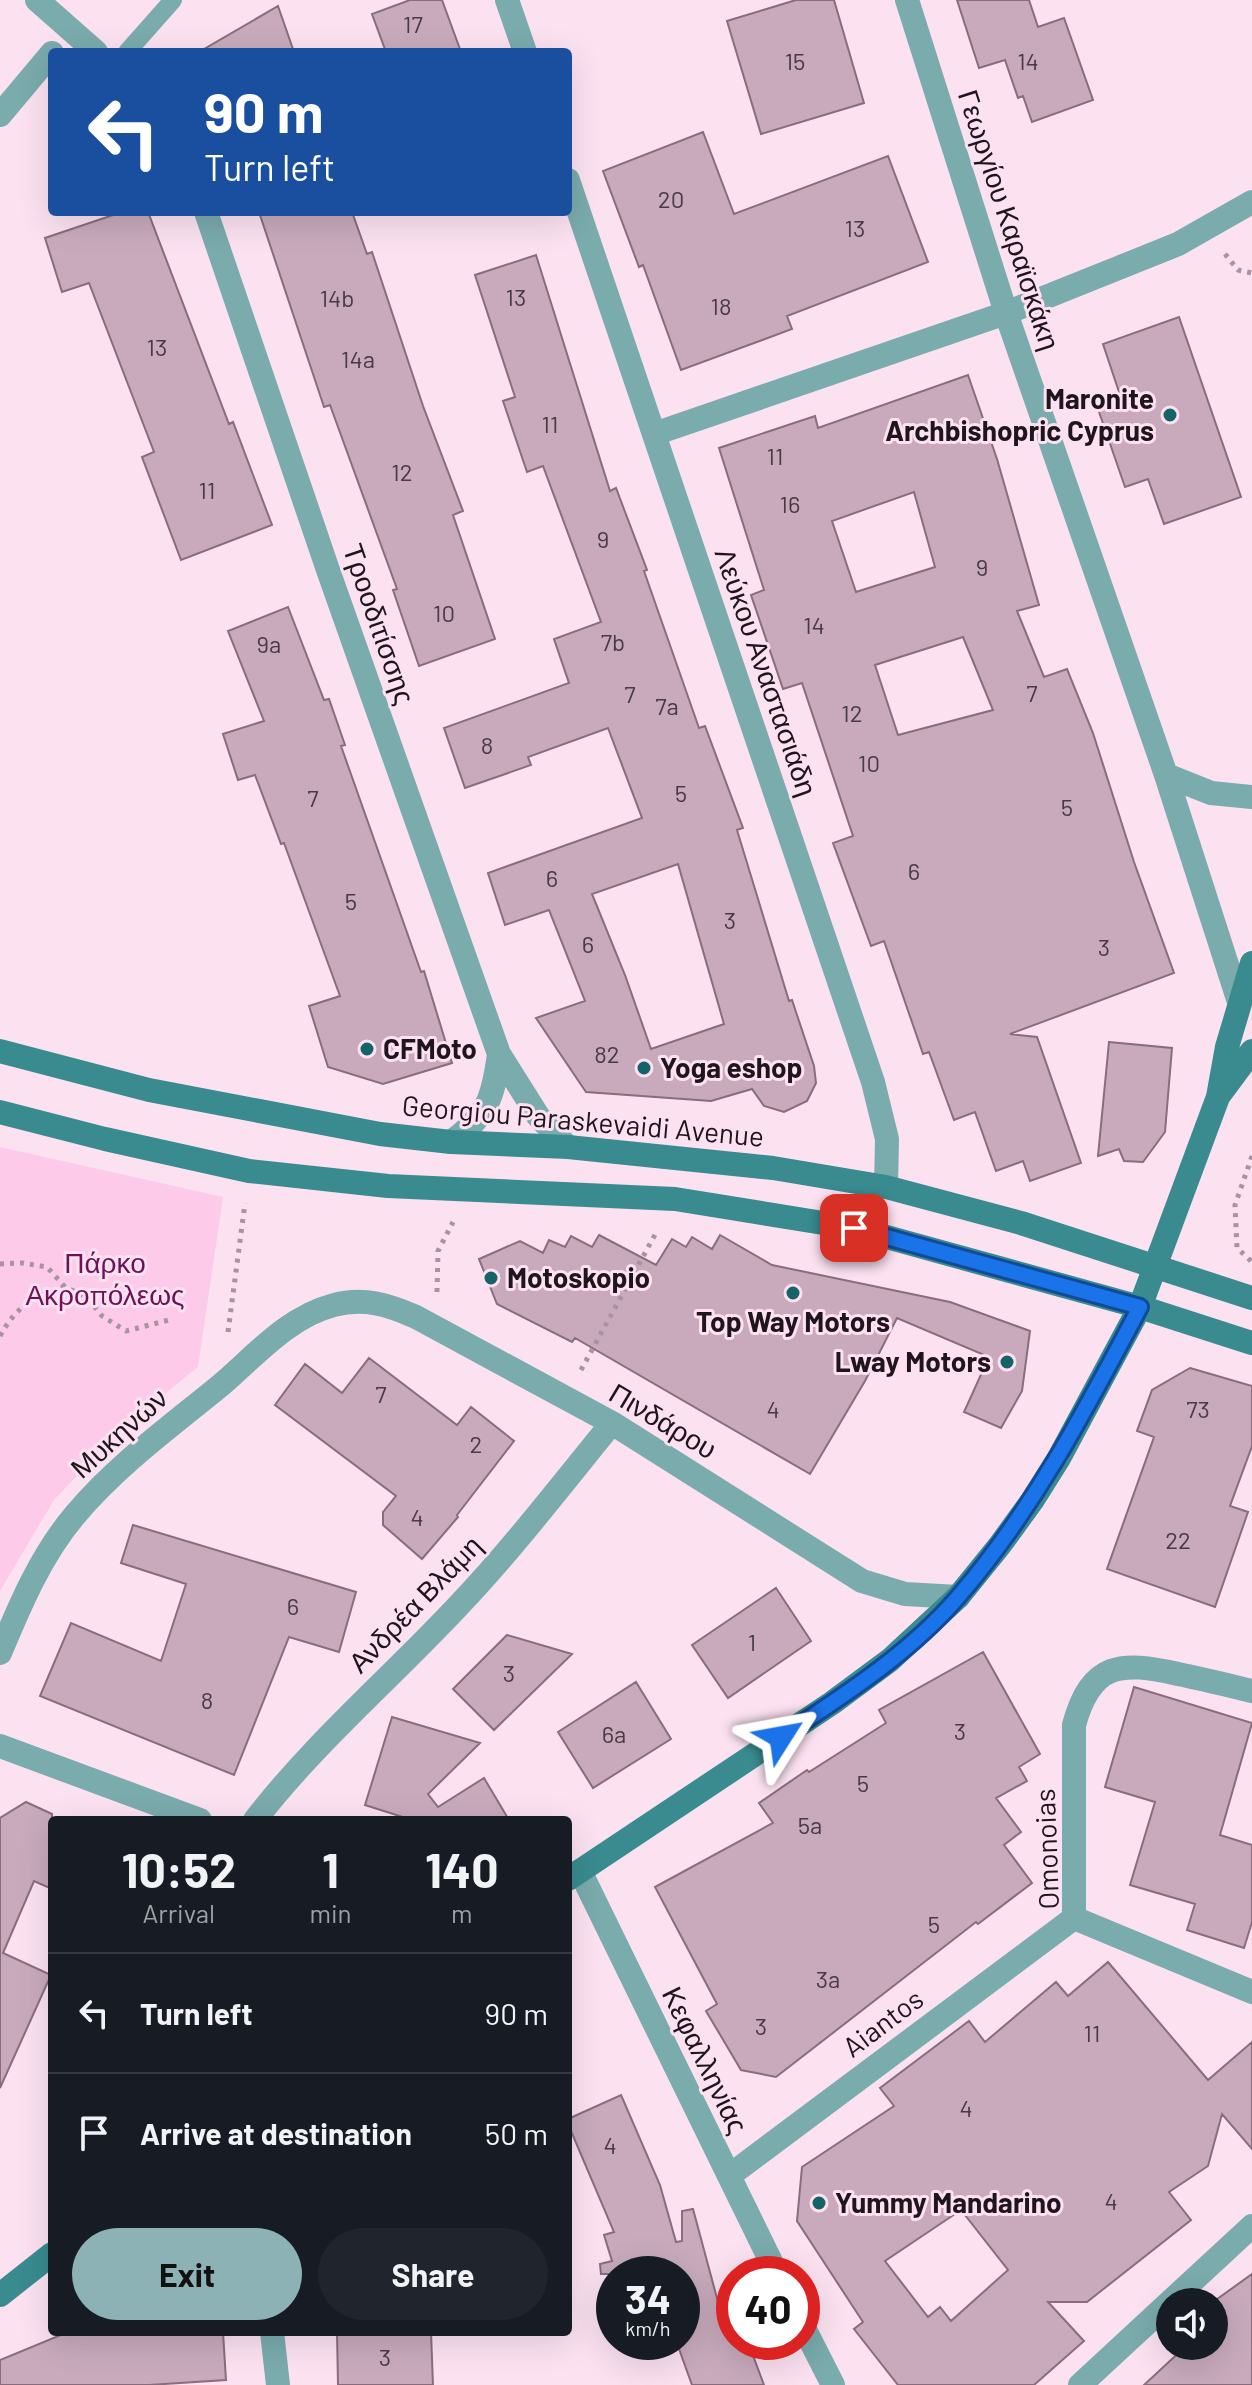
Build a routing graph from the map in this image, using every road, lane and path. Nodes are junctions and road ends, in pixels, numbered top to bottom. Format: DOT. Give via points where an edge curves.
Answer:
graph roads {
  1 [pos="37,0"];
  2 [pos="173,0"];
  3 [pos="507,0"];
  4 [pos="907,0"];
  5 [pos="71,30"];
  6 [pos="57,48"];
  7 [pos="91,48"];
  8 [pos="131,48"];
  9 [pos="524,48"];
  10 [pos="48,59"];
  11 [pos="0,115"];
  12 [pos="572,192"];
  13 [pos="1252,202"];
  14 [pos="207,216"];
  15 [pos="1006,313"];
  16 [pos="654,434"];
  17 [pos="1166,775"];
  18 [pos="1252,797"];
  19 [pos="1252,963"];
  20 [pos="1239,1002"];
  21 [pos="0,1051"];
  22 [pos="1252,1051"];
  23 [pos="499,1054"];
  24 [pos="1218,1097"];
  25 [pos="0,1112"];
  26 [pos="451,1142"];
  27 [pos="568,1147"];
  28 [pos="1252,1156"];
  29 [pos="249,1171"];
  30 [pos="886,1187"];
  31 [pos="471,1189"];
  32 [pos="675,1199"];
  33 [pos="1252,1262"];
  34 [pos="0,1264"];
  35 [pos="1157,1266"];
  36 [pos="65,1287"];
  37 [pos="1252,1298"];
  38 [pos="332,1305"];
  39 [pos="1140,1307"];
  40 [pos="169,1320"];
  41 [pos="437,1328"];
  42 [pos="0,1336"];
  43 [pos="1252,1343"];
  44 [pos="221,1385"];
  45 [pos="566,1398"];
  46 [pos="612,1423"];
  47 [pos="958,1597"];
  48 [pos="0,1653"];
  49 [pos="1252,1691"];
  50 [pos="0,1746"];
  51 [pos="189,1816"];
  52 [pos="258,1816"];
  53 [pos="574,1875"];
  54 [pos="1074,1918"];
  55 [pos="1252,1992"];
  56 [pos="729,2176"];
  57 [pos="1252,2226"];
  58 [pos="768,2256"];
  59 [pos="48,2257"];
  60 [pos="0,2295"];
  61 [pos="272,2336"];
  62 [pos="820,2359"];
  63 [pos="278,2385"];
  64 [pos="833,2385"];
  65 [pos="1080,2385"];
  1 -- 5 [label="street"];
  2 -- 8 [label="lane"];
  3 -- 9 [label="street"];
  4 -- 15 [label="street, Γεωργίου Καραϊσκάκη"];
  5 -- 6 [label="street"];
  5 -- 7 [label="street"];
  10 -- 11 [label="street"];
  12 -- 16 [label="street, Λεύκου Αναστασιάδη"];
  13 -- 15 [label="street" via="1178,244"];
  14 -- 23 [label="street, Τροοδιτίσσης"];
  15 -- 16 [label="street"];
  15 -- 17 [label="street, Γεωργίου Καραϊσκάκη"];
  16 -- 30 [label="street, Λεύκου Αναστασιάδη" via="877,1095 887,1139"];
  17 -- 18 [label="street" via="1211,793"];
  17 -- 20 [label="street, Γεωργίου Καραϊσκάκη"];
  19 -- 20 [label="main road"];
  20 -- 24 [label="main road"];
  21 -- 26 [label="main road, Georgiou Paraskevaidi Avenue" via="149,1090 380,1134"];
  22 -- 24 [label="main road"];
  23 -- 26 [label="street" via="494,1090 484,1113"];
  23 -- 27 [label="street, Τροοδιτίσσης" via="538,1116"];
  24 -- 35 [label="main road"];
  25 -- 29 [label="main road"];
  26 -- 27 [label="main road, Georgiou Paraskevaidi Avenue"];
  27 -- 30 [label="main road, Georgiou Paraskevaidi Avenue" via="773,1168"];
  28 -- 33 [label="path" via="1235,1205 1237,1248"];
  29 -- 31 [label="main road"];
  29 -- 44 [label="path"];
  30 -- 35 [label="main road, Georgiou Paraskevaidi Avenue"];
  31 -- 32 [label="main road"];
  31 -- 41 [label="path" via="438,1251"];
  32 -- 39 [label="main road" via="854,1228"];
  32 -- 45 [label="path"];
  34 -- 36 [label="path" via="47,1267"];
  35 -- 37 [label="main road, Georgiou Paraskevaidi Avenue"];
  35 -- 39 [label="main road"];
  36 -- 40 [label="path" via="87,1297 102,1316 126,1331"];
  36 -- 42 [label="path" via="32,1298"];
  38 -- 41 [label="street, Πινδάρου" via="359,1300 386,1304"];
  38 -- 44 [label="street, Μυκηνών" via="287,1326"];
  39 -- 43 [label="main road"];
  39 -- 47 [label="main road" via="1039,1490"];
  41 -- 45 [label="street, Πινδάρου"];
  44 -- 48 [label="street, Μυκηνών" via="123,1465 74,1515 26,1591"];
  45 -- 46 [label="street, Πινδάρου"];
  46 -- 47 [label="street, Πινδάρου" via="862,1581 905,1594"];
  46 -- 52 [label="street, Ανδρέα Βλάμη" via="460,1604"];
  47 -- 53 [label="main road" via="890,1660 832,1703"];
  49 -- 54 [label="street, Omonoias" via="1126,1665 1106,1672 1089,1689 1074,1725"];
  50 -- 51 [label="street"];
  53 -- 56 [label="street, Κεφαλληνίας"];
  54 -- 55 [label="street, Omonoias"];
  54 -- 56 [label="street, Aiantos"];
  56 -- 58 [label="street, Κεφαλληνίας"];
  57 -- 65 [label="street"];
  59 -- 60 [label="main road"];
  61 -- 63 [label="street"];
  62 -- 64 [label="street"];
}
